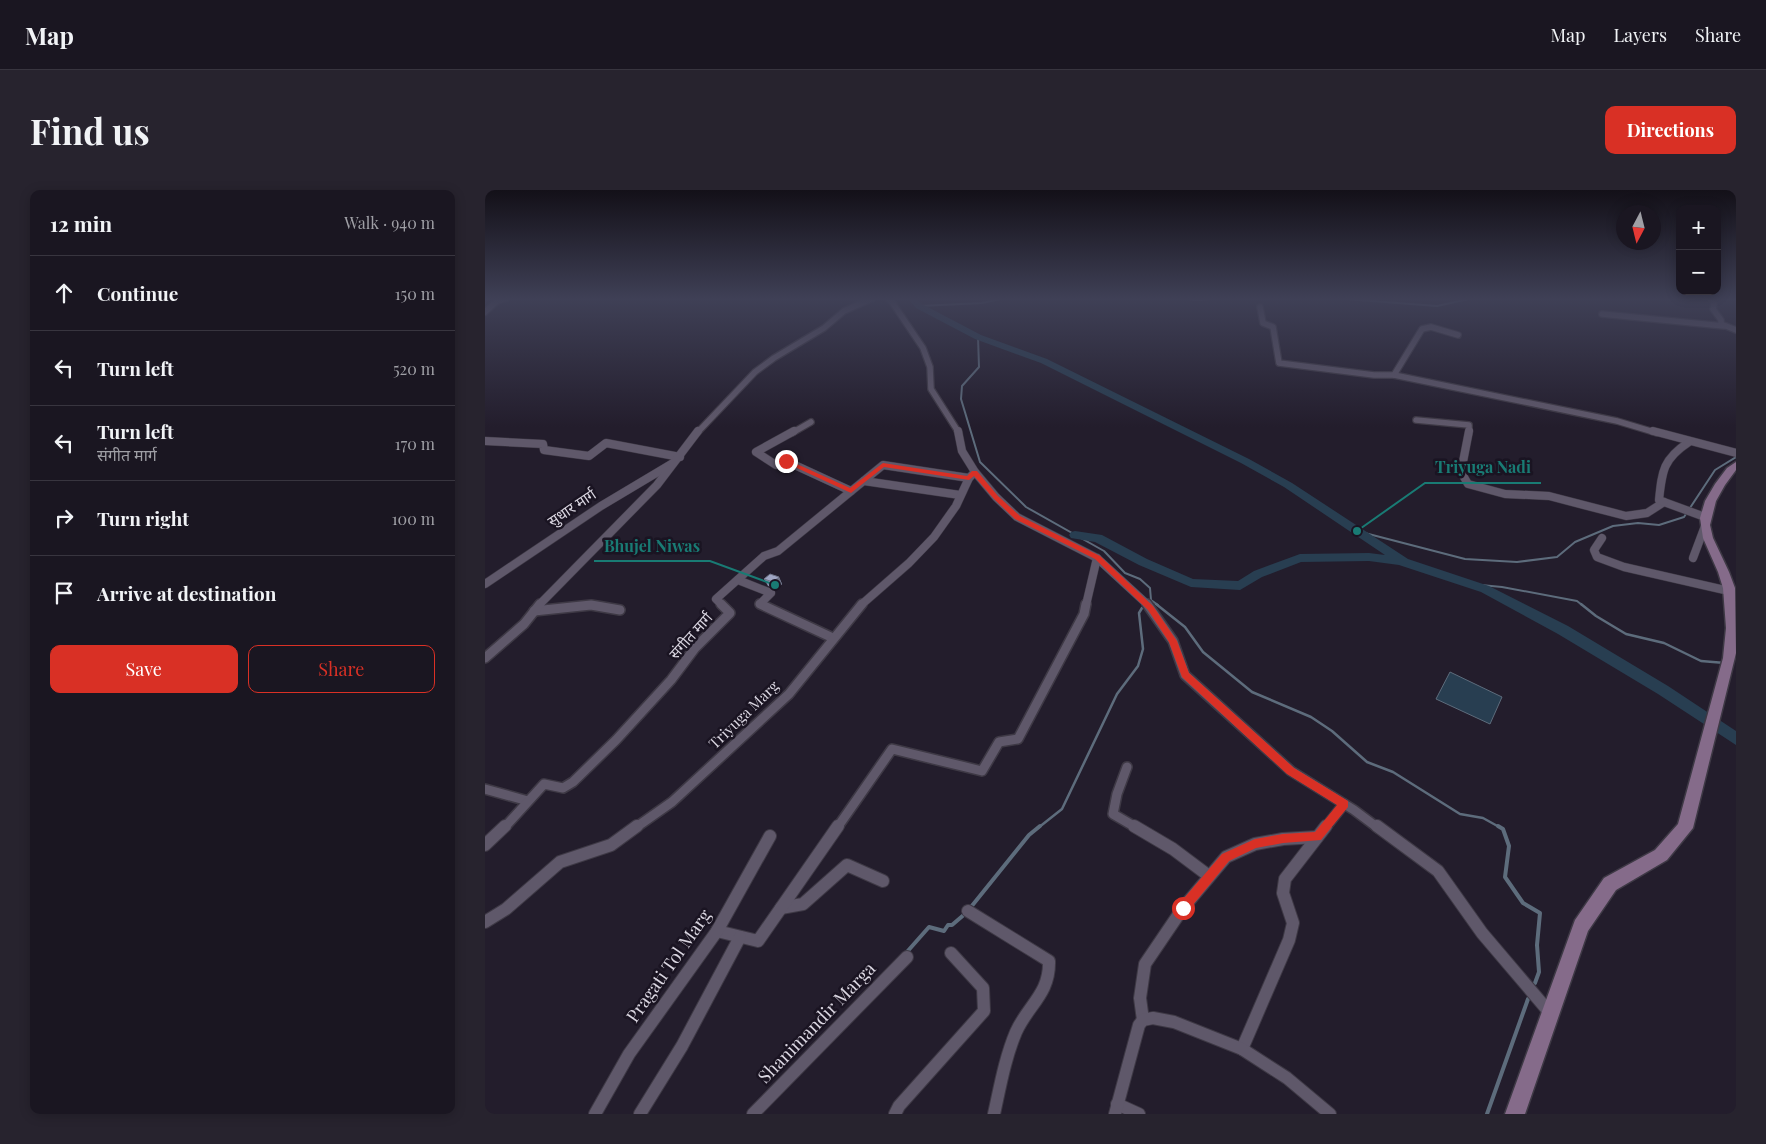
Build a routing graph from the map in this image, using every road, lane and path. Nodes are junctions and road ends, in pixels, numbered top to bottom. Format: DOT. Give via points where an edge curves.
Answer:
graph roads {
  1 [pos="802,341"];
  2 [pos="918,341"];
  3 [pos="1274,341"];
  4 [pos="1415,341"];
  5 [pos="1395,375"];
  6 [pos="1416,420"];
  7 [pos="811,422"];
  8 [pos="485,441"];
  9 [pos="1689,442"];
  10 [pos="1736,453"];
  11 [pos="679,458"];
  12 [pos="1736,465"];
  13 [pos="972,475"];
  14 [pos="864,480"];
  15 [pos="851,491"];
  16 [pos="960,495"];
  17 [pos="1664,502"];
  18 [pos="1705,521"];
  19 [pos="1602,538"];
  20 [pos="1097,558"];
  21 [pos="1693,558"];
  22 [pos="737,580"];
  23 [pos="485,584"];
  24 [pos="1729,592"];
  25 [pos="621,610"];
  26 [pos="535,611"];
  27 [pos="833,638"];
  28 [pos="485,658"];
  29 [pos="1127,767"];
  30 [pos="485,789"];
  31 [pos="529,801"];
  32 [pos="1344,804"];
  33 [pos="770,836"];
  34 [pos="1317,837"];
  35 [pos="485,845"];
  36 [pos="1209,876"];
  37 [pos="883,880"];
  38 [pos="781,908"];
  39 [pos="968,911"];
  40 [pos="485,922"];
  41 [pos="717,931"];
  42 [pos="740,936"];
  43 [pos="951,953"];
  44 [pos="907,957"];
  45 [pos="1550,1013"];
  46 [pos="1143,1020"];
  47 [pos="1242,1049"];
  48 [pos="1116,1109"];
  49 [pos="595,1114"];
  50 [pos="640,1114"];
  51 [pos="753,1114"];
  52 [pos="895,1114"];
  53 [pos="994,1114"];
  54 [pos="1139,1114"];
  55 [pos="1330,1114"];
  56 [pos="1515,1114"];
  1 -- 11 [label="street" via="755,372 689,441"];
  2 -- 13 [label="street" via="929,367 931,388 959,433 962,452"];
  3 -- 5 [label="street" via="1279,363"];
  4 -- 5 [label="street"];
  5 -- 9 [label="street" via="1617,421"];
  6 -- 17 [label="street" via="1469,425 1461,472 1468,484 1505,494 1549,496 1626,516 1647,513"];
  7 -- 15 [label="street" via="756,452 776,465 786,461"];
  8 -- 11 [label="street" via="543,444 544,450 589,456 605,443"];
  9 -- 10 [label="street"];
  9 -- 17 [label="street" via="1674,450 1663,466 1659,500"];
  11 -- 23 [label="street, सुधार मार्ग" via="599,506"];
  11 -- 26 [label="street"];
  12 -- 18 [label="main road" via="1726,474 1715,493"];
  13 -- 14 [label="street, संगीत मार्ग" via="883,465"];
  13 -- 16 [label="street, Triyuga Marg"];
  13 -- 20 [label="street" via="1017,517"];
  14 -- 15 [label="street, संगीत मार्ग"];
  14 -- 16 [label="street"];
  15 -- 22 [label="street, संगीत मार्ग"];
  16 -- 27 [label="street, Triyuga Marg" via="934,537 861,605"];
  17 -- 18 [label="street"];
  18 -- 21 [label="street"];
  18 -- 24 [label="main road"];
  19 -- 24 [label="street" via="1594,550 1603,560"];
  20 -- 32 [label="street" via="1151,608 1173,641 1185,675 1291,771"];
  20 -- 38 [label="street" via="1084,614 1018,739 999,742 982,771 891,749"];
  22 -- 27 [label="street" via="771,594 760,604"];
  22 -- 31 [label="street, संगीत मार्ग" via="716,599 730,614 695,648 671,680 616,740 573,782 563,788 544,784"];
  24 -- 45 [label="main road" via="1733,611 1729,658 1685,828 1661,855 1611,884 1581,926"];
  25 -- 26 [label="street" via="591,605"];
  26 -- 28 [label="street"];
  27 -- 40 [label="street, Triyuga Marg" via="789,694 671,802 611,845 560,862 506,909"];
  29 -- 36 [label="street" via="1113,814 1173,849"];
  30 -- 31 [label="street"];
  31 -- 35 [label="street, संगीत मार्ग"];
  32 -- 34 [label="street"];
  32 -- 45 [label="street" via="1438,871 1482,933"];
  33 -- 41 [label="street, Pragati Tol Marg"];
  34 -- 36 [label="street" via="1255,844 1226,857"];
  34 -- 47 [label="street" via="1285,879 1283,894 1293,923 1289,940"];
  36 -- 46 [label="street" via="1145,964 1140,998"];
  37 -- 38 [label="street" via="847,866 803,904"];
  38 -- 42 [label="street" via="758,941"];
  39 -- 53 [label="street" via="1049,961 1051,974 1045,989 1016,1031"];
  41 -- 42 [label="street"];
  41 -- 49 [label="street, Pragati Tol Marg" via="629,1054"];
  42 -- 50 [label="street" via="682,1046"];
  43 -- 52 [label="street" via="983,988 984,1011"];
  44 -- 51 [label="street, Shanimandir Marga"];
  45 -- 56 [label="main road"];
  46 -- 47 [label="street" via="1153,1018 1173,1022"];
  46 -- 48 [label="street"];
  47 -- 55 [label="street" via="1287,1078"];
  48 -- 54 [label="street"];
}
